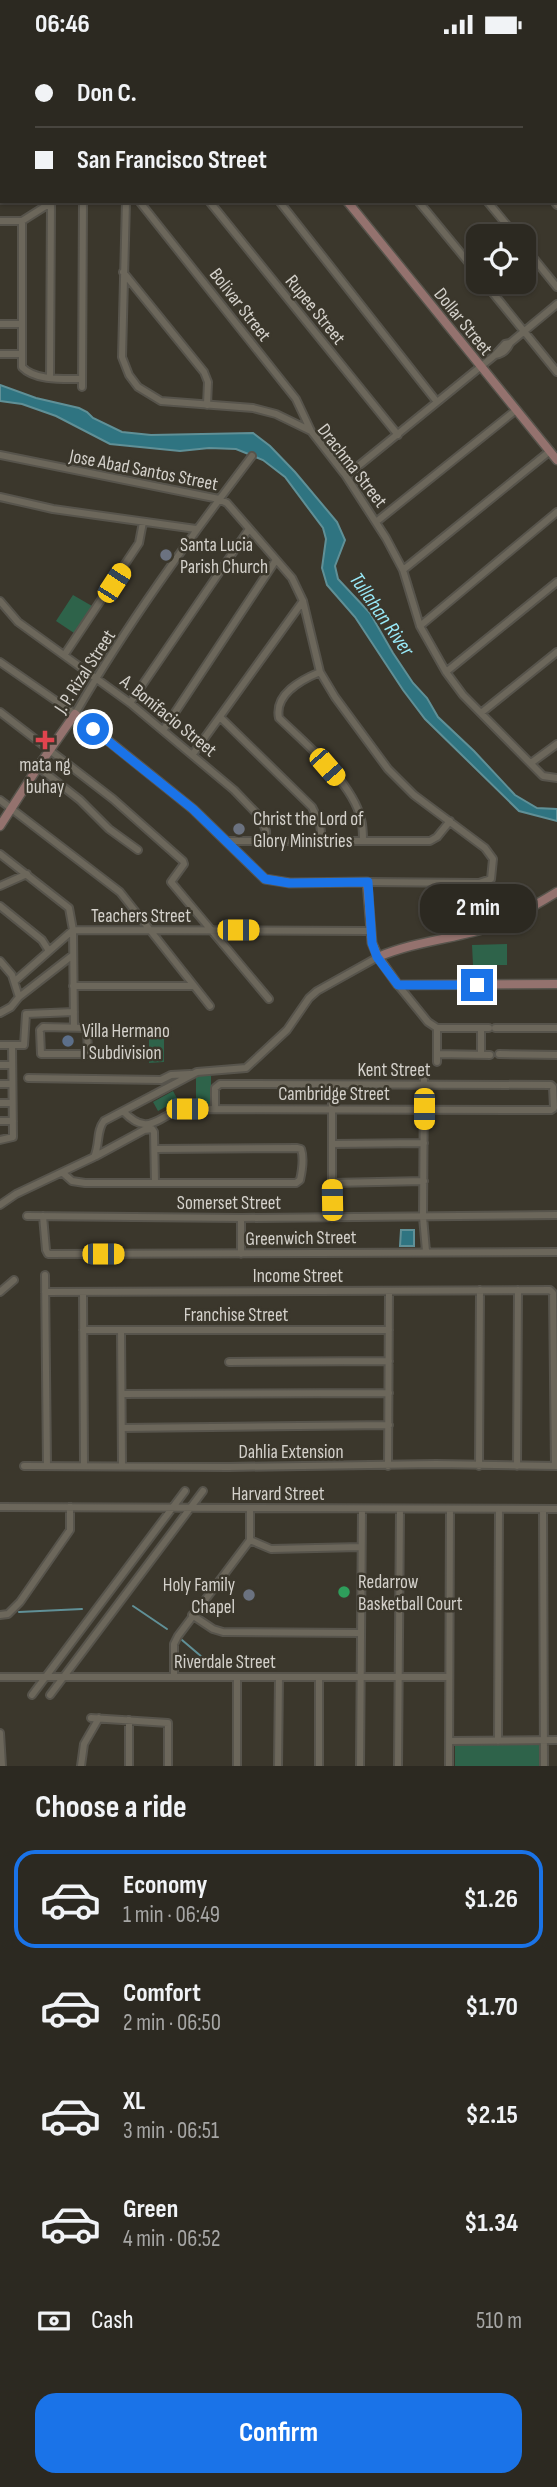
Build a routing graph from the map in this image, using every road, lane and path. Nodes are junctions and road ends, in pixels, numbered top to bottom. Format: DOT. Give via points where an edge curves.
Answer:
graph roads {
  1 [pos="50,203"];
  2 [pos="52,203"];
  3 [pos="83,203"];
  4 [pos="126,203"];
  5 [pos="141,203"];
  6 [pos="211,203"];
  7 [pos="281,203"];
  8 [pos="349,203"];
  9 [pos="420,203"];
  10 [pos="489,203"];
  11 [pos="0,221"];
  12 [pos="22,221"];
  13 [pos="506,224"];
  14 [pos="466,259"];
  15 [pos="536,262"];
  16 [pos="123,272"];
  17 [pos="557,287"];
  18 [pos="494,294"];
  19 [pos="557,304"];
  20 [pos="0,324"];
  21 [pos="21,324"];
  22 [pos="524,332"];
  23 [pos="0,353"];
  24 [pos="22,354"];
  25 [pos="481,366"];
  26 [pos="557,372"];
  27 [pos="50,378"];
  28 [pos="437,403"];
  29 [pos="207,405"];
  30 [pos="516,410"];
  31 [pos="311,431"];
  32 [pos="398,435"];
  33 [pos="550,450"];
  34 [pos="0,455"];
  35 [pos="252,456"];
  36 [pos="557,460"];
  37 [pos="346,476"];
  38 [pos="0,497"];
  39 [pos="219,499"];
  40 [pos="557,512"];
  41 [pos="143,522"];
  42 [pos="376,522"];
  43 [pos="196,529"];
  44 [pos="249,529"];
  45 [pos="276,560"];
  46 [pos="403,571"];
  47 [pos="557,582"];
  48 [pos="0,601"];
  49 [pos="303,601"];
  50 [pos="420,626"];
  51 [pos="557,652"];
  52 [pos="65,654"];
  53 [pos="0,661"];
  54 [pos="446,671"];
  55 [pos="320,672"];
  56 [pos="97,677"];
  57 [pos="130,703"];
  58 [pos="0,712"];
  59 [pos="481,713"];
  60 [pos="75,714"];
  61 [pos="221,718"];
  62 [pos="164,729"];
  63 [pos="557,744"];
  64 [pos="50,750"];
  65 [pos="193,754"];
  66 [pos="531,763"];
  67 [pos="38,767"];
  68 [pos="557,778"];
  69 [pos="0,800"];
  70 [pos="12,809"];
  71 [pos="450,821"];
  72 [pos="0,826"];
  73 [pos="223,841"];
  74 [pos="266,841"];
  75 [pos="322,841"];
  76 [pos="363,841"];
  77 [pos="138,850"];
  78 [pos="0,854"];
  79 [pos="27,874"];
  80 [pos="368,882"];
  81 [pos="0,886"];
  82 [pos="557,892"];
  83 [pos="0,906"];
  84 [pos="73,930"];
  85 [pos="150,930"];
  86 [pos="212,930"];
  87 [pos="370,931"];
  88 [pos="49,951"];
  89 [pos="73,955"];
  90 [pos="377,957"];
  91 [pos="1,962"];
  92 [pos="15,981"];
  93 [pos="557,984"];
  94 [pos="398,985"];
  95 [pos="73,986"];
  96 [pos="193,986"];
  97 [pos="19,997"];
  98 [pos="269,999"];
  99 [pos="210,1006"];
  100 [pos="74,1012"];
  101 [pos="0,1013"];
  102 [pos="74,1027"];
  103 [pos="437,1028"];
  104 [pos="481,1028"];
  105 [pos="557,1028"];
  106 [pos="0,1045"];
  107 [pos="12,1045"];
  108 [pos="499,1054"];
  109 [pos="481,1055"];
  110 [pos="490,1055"];
  111 [pos="557,1055"];
  112 [pos="0,1065"];
  113 [pos="12,1065"];
  114 [pos="191,1074"];
  115 [pos="424,1074"];
  116 [pos="28,1078"];
  117 [pos="0,1084"];
  118 [pos="12,1084"];
  119 [pos="332,1085"];
  120 [pos="424,1086"];
  121 [pos="0,1103"];
  122 [pos="12,1103"];
  123 [pos="215,1109"];
  124 [pos="332,1109"];
  125 [pos="424,1109"];
  126 [pos="553,1109"];
  127 [pos="123,1111"];
  128 [pos="0,1121"];
  129 [pos="13,1121"];
  130 [pos="0,1140"];
  131 [pos="424,1143"];
  132 [pos="332,1145"];
  133 [pos="155,1149"];
  134 [pos="94,1157"];
  135 [pos="63,1173"];
  136 [pos="424,1181"];
  137 [pos="155,1182"];
  138 [pos="332,1183"];
  139 [pos="0,1205"];
  140 [pos="557,1215"];
  141 [pos="27,1216"];
  142 [pos="43,1216"];
  143 [pos="424,1217"];
  144 [pos="240,1218"];
  145 [pos="332,1218"];
  146 [pos="426,1251"];
  147 [pos="557,1252"];
  148 [pos="241,1254"];
  149 [pos="45,1275"];
  150 [pos="14,1280"];
  151 [pos="480,1290"];
  152 [pos="518,1290"];
  153 [pos="389,1291"];
  154 [pos="0,1292"];
  155 [pos="45,1292"];
  156 [pos="83,1292"];
  157 [pos="83,1330"];
  158 [pos="121,1330"];
  159 [pos="389,1330"];
  160 [pos="229,1361"];
  161 [pos="389,1361"];
  162 [pos="389,1393"];
  163 [pos="122,1394"];
  164 [pos="389,1425"];
  165 [pos="122,1428"];
  166 [pos="24,1466"];
  167 [pos="47,1466"];
  168 [pos="84,1466"];
  169 [pos="388,1466"];
  170 [pos="479,1466"];
  171 [pos="517,1466"];
  172 [pos="556,1466"];
  173 [pos="122,1467"];
  174 [pos="186,1491"];
  175 [pos="203,1491"];
  176 [pos="0,1507"];
  177 [pos="70,1507"];
  178 [pos="173,1509"];
  179 [pos="189,1509"];
  180 [pos="250,1509"];
  181 [pos="362,1509"];
  182 [pos="400,1509"];
  183 [pos="450,1509"];
  184 [pos="499,1509"];
  185 [pos="543,1509"];
  186 [pos="557,1509"];
  187 [pos="250,1540"];
  188 [pos="362,1547"];
  189 [pos="0,1615"];
  190 [pos="192,1615"];
  191 [pos="360,1633"];
  192 [pos="0,1677"];
  193 [pos="46,1677"];
  194 [pos="62,1677"];
  195 [pos="174,1677"];
  196 [pos="237,1677"];
  197 [pos="279,1677"];
  198 [pos="319,1677"];
  199 [pos="360,1677"];
  200 [pos="399,1677"];
  201 [pos="449,1677"];
  202 [pos="32,1695"];
  203 [pos="50,1695"];
  204 [pos="91,1718"];
  205 [pos="99,1718"];
  206 [pos="130,1720"];
  207 [pos="0,1733"];
  208 [pos="544,1740"];
  209 [pos="449,1741"];
  210 [pos="498,1741"];
  211 [pos="557,1741"];
  212 [pos="2,1766"];
  213 [pos="81,1766"];
  214 [pos="129,1766"];
  215 [pos="168,1766"];
  216 [pos="237,1766"];
  217 [pos="278,1766"];
  218 [pos="319,1766"];
  219 [pos="360,1766"];
  220 [pos="398,1766"];
  221 [pos="449,1766"];
  222 [pos="544,1766"];
  1 -- 12 [label="street"];
  2 -- 27 [label="street"];
  3 -- 27 [label="street" via="82,383"];
  4 -- 16 [label="street, Drachma Street"];
  5 -- 31 [label="street, Bolivar Street" via="296,399"];
  6 -- 32 [label="street, Rupee Street"];
  7 -- 28 [label="street"];
  8 -- 25 [label="street, Dollar Street"];
  9 -- 14 [label="street"];
  10 -- 13 [label="street"];
  11 -- 12 [label="street"];
  12 -- 21 [label="street"];
  15 -- 17 [label="street"];
  16 -- 29 [label="street" via="204,372"];
  16 -- 29 [label="street, Drachma Street" via="122,357 131,378 161,401"];
  18 -- 22 [label="street"];
  19 -- 22 [label="street"];
  20 -- 21 [label="street"];
  21 -- 24 [label="street"];
  22 -- 25 [label="street"];
  22 -- 26 [label="street"];
  23 -- 24 [label="street"];
  24 -- 27 [label="street" via="22,370"];
  25 -- 28 [label="street"];
  25 -- 30 [label="street, Dollar Street"];
  28 -- 32 [label="street"];
  29 -- 31 [label="street, Drachma Street" via="253,408"];
  30 -- 33 [label="street, Dollar Street"];
  30 -- 42 [label="street"];
  31 -- 37 [label="street, Drachma Street"];
  32 -- 37 [label="street"];
  33 -- 36 [label="street, Dollar Street"];
  33 -- 46 [label="street"];
  34 -- 39 [label="street, Jose Abad Santos Street"];
  35 -- 39 [label="street, J. P. Rizal Street"];
  37 -- 42 [label="street, Drachma Street"];
  38 -- 41 [label="street"];
  39 -- 43 [label="street, J. P. Rizal Street"];
  39 -- 44 [label="street, Jose Abad Santos Street"];
  40 -- 50 [label="street"];
  41 -- 43 [label="street"];
  41 -- 52 [label="street" via="139,543"];
  42 -- 46 [label="street, Drachma Street"];
  43 -- 56 [label="street, J. P. Rizal Street"];
  44 -- 45 [label="street, Jose Abad Santos Street"];
  44 -- 57 [label="street"];
  45 -- 49 [label="street, Jose Abad Santos Street" via="292,577"];
  45 -- 62 [label="street"];
  46 -- 50 [label="street, Drachma Street"];
  47 -- 54 [label="street"];
  48 -- 52 [label="street, A. Bonifacio Street" via="18,622"];
  49 -- 55 [label="street, Jose Abad Santos Street"];
  49 -- 61 [label="street"];
  50 -- 54 [label="street, Drachma Street"];
  51 -- 59 [label="street"];
  52 -- 56 [label="street, A. Bonifacio Street"];
  53 -- 60 [label="street"];
  54 -- 59 [label="street, Drachma Street"];
  55 -- 71 [label="street, Jose Abad Santos Street" via="388,769"];
  55 -- 76 [label="street" via="292,687 280,701 279,718 351,797 361,818"];
  56 -- 57 [label="street, A. Bonifacio Street"];
  56 -- 60 [label="street, J. P. Rizal Street"];
  57 -- 62 [label="street, A. Bonifacio Street"];
  58 -- 64 [label="street"];
  59 -- 66 [label="street, Drachma Street"];
  60 -- 64 [label="street, J. P. Rizal Street"];
  60 -- 73 [label="street" via="184,801"];
  61 -- 65 [label="street"];
  61 -- 75 [label="street" via="312,807"];
  62 -- 65 [label="street, A. Bonifacio Street"];
  63 -- 66 [label="street"];
  64 -- 67 [label="street, J. P. Rizal Street"];
  64 -- 86 [label="street" via="183,861 171,880"];
  65 -- 74 [label="street, A. Bonifacio Street" via="256,811"];
  66 -- 68 [label="street, Drachma Street" via="543,776"];
  67 -- 70 [label="street, J. P. Rizal Street"];
  67 -- 77 [label="street"];
  69 -- 70 [label="street"];
  70 -- 72 [label="street, J. P. Rizal Street"];
  70 -- 85 [label="street" via="120,892"];
  71 -- 76 [label="street" via="430,841"];
  71 -- 80 [label="street, Jose Abad Santos Street" via="493,859 491,879 479,883"];
  73 -- 74 [label="street"];
  73 -- 80 [label="street" via="265,879"];
  74 -- 75 [label="street"];
  75 -- 76 [label="street"];
  78 -- 79 [label="street"];
  79 -- 81 [label="street"];
  79 -- 84 [label="street" via="69,908"];
  80 -- 87 [label="street"];
  82 -- 90 [label="street" via="477,931"];
  83 -- 88 [label="street"];
  84 -- 85 [label="street, Teachers Street"];
  84 -- 88 [label="street, Teachers Street"];
  84 -- 89 [label="street"];
  85 -- 86 [label="street, Teachers Street"];
  85 -- 96 [label="street"];
  86 -- 87 [label="street, Teachers Street"];
  86 -- 98 [label="street"];
  87 -- 90 [label="street"];
  88 -- 92 [label="street, Teachers Street"];
  89 -- 95 [label="street"];
  89 -- 97 [label="street"];
  90 -- 94 [label="street"];
  90 -- 114 [label="street" via="317,991 286,1030 246,1068"];
  91 -- 92 [label="street"];
  92 -- 97 [label="street"];
  93 -- 94 [label="street"];
  94 -- 103 [label="street"];
  95 -- 96 [label="street"];
  95 -- 100 [label="street"];
  96 -- 99 [label="street"];
  97 -- 101 [label="street"];
  100 -- 102 [label="street"];
  100 -- 107 [label="street" via="28,1013 24,1045"];
  102 -- 102 [label="street" via="87,1028 88,1054 41,1054 41,1028"];
  103 -- 104 [label="street"];
  103 -- 109 [label="street" via="437,1058"];
  104 -- 105 [label="street"];
  104 -- 109 [label="street"];
  106 -- 107 [label="street"];
  107 -- 113 [label="street"];
  108 -- 111 [label="street"];
  109 -- 110 [label="street"];
  112 -- 113 [label="street"];
  113 -- 118 [label="street"];
  114 -- 116 [label="street" via="161,1080"];
  114 -- 127 [label="street"];
  115 -- 120 [label="street"];
  117 -- 118 [label="street"];
  118 -- 122 [label="street"];
  119 -- 120 [label="street, Kent Street"];
  119 -- 123 [label="street, Kent Street" via="218,1084"];
  119 -- 124 [label="street"];
  120 -- 125 [label="street"];
  120 -- 126 [label="street, Kent Street" via="553,1086"];
  121 -- 122 [label="street"];
  122 -- 129 [label="street"];
  123 -- 124 [label="street, Cambridge Street"];
  123 -- 127 [label="street, Cambridge Street" via="179,1109 153,1123 133,1121"];
  124 -- 125 [label="street, Cambridge Street"];
  124 -- 132 [label="street"];
  125 -- 126 [label="street, Cambridge Street"];
  125 -- 131 [label="street"];
  127 -- 134 [label="street" via="101,1124"];
  128 -- 129 [label="street"];
  129 -- 130 [label="street" via="13,1137"];
  131 -- 132 [label="street"];
  131 -- 136 [label="street"];
  132 -- 138 [label="street"];
  133 -- 134 [label="street" via="154,1132 148,1129"];
  133 -- 137 [label="street"];
  133 -- 137 [label="street" via="297,1148 303,1153 296,1183"];
  134 -- 135 [label="street"];
  135 -- 137 [label="street" via="77,1182"];
  135 -- 139 [label="street"];
  136 -- 138 [label="street"];
  136 -- 143 [label="street"];
  138 -- 145 [label="street"];
  140 -- 143 [label="street, Somerset Street"];
  141 -- 142 [label="street, Somerset Street"];
  142 -- 144 [label="street, Somerset Street"];
  142 -- 148 [label="street, Greenwich Street" via="46,1253"];
  143 -- 145 [label="street, Somerset Street"];
  143 -- 146 [label="street"];
  144 -- 145 [label="street, Somerset Street"];
  144 -- 148 [label="street"];
  146 -- 147 [label="street, Greenwich Street"];
  146 -- 148 [label="street, Greenwich Street"];
  149 -- 155 [label="street"];
  150 -- 154 [label="street"];
  151 -- 152 [label="street, Income Street"];
  151 -- 153 [label="street, Income Street"];
  151 -- 170 [label="street"];
  152 -- 171 [label="street"];
  152 -- 172 [label="street, Income Street" via="552,1291"];
  153 -- 156 [label="street, Income Street"];
  153 -- 159 [label="street"];
  155 -- 156 [label="street, Income Street"];
  155 -- 167 [label="street"];
  156 -- 157 [label="street"];
  157 -- 158 [label="street, Franchise Street"];
  157 -- 168 [label="street"];
  158 -- 159 [label="street, Franchise Street"];
  158 -- 163 [label="street"];
  159 -- 161 [label="street"];
  160 -- 161 [label="street"];
  161 -- 162 [label="street"];
  162 -- 163 [label="street"];
  162 -- 164 [label="street"];
  163 -- 165 [label="street"];
  164 -- 165 [label="street"];
  164 -- 169 [label="street"];
  165 -- 173 [label="street"];
  166 -- 167 [label="street, Dahlia Extension"];
  167 -- 168 [label="street, Dahlia Extension"];
  168 -- 173 [label="street, Dahlia Extension"];
  169 -- 170 [label="street, Dahlia Extension"];
  169 -- 173 [label="street, Dahlia Extension"];
  170 -- 171 [label="street, Dahlia Extension"];
  171 -- 172 [label="street, Dahlia Extension"];
  174 -- 178 [label="street"];
  175 -- 179 [label="street"];
  176 -- 177 [label="street, Harvard Street"];
  177 -- 178 [label="street, Harvard Street"];
  177 -- 189 [label="street" via="70,1531 20,1602 8,1614"];
  178 -- 179 [label="street, Harvard Street"];
  178 -- 193 [label="street"];
  179 -- 180 [label="street, Harvard Street"];
  179 -- 194 [label="street"];
  180 -- 181 [label="street, Harvard Street"];
  180 -- 187 [label="street"];
  181 -- 182 [label="street, Harvard Street"];
  181 -- 188 [label="street"];
  182 -- 183 [label="street, Harvard Street"];
  182 -- 200 [label="street"];
  183 -- 184 [label="street, Harvard Street"];
  183 -- 201 [label="street"];
  184 -- 185 [label="street, Harvard Street"];
  184 -- 210 [label="street"];
  185 -- 186 [label="street, Harvard Street"];
  185 -- 208 [label="street"];
  187 -- 188 [label="street" via="271,1549"];
  187 -- 190 [label="street"];
  188 -- 191 [label="street"];
  190 -- 191 [label="street" via="223,1632"];
  190 -- 195 [label="street" via="174,1644"];
  191 -- 199 [label="street"];
  192 -- 193 [label="street, Riverdale Street"];
  193 -- 194 [label="street, Riverdale Street"];
  193 -- 202 [label="street"];
  194 -- 195 [label="street, Riverdale Street"];
  194 -- 203 [label="street"];
  195 -- 196 [label="street, Riverdale Street"];
  196 -- 197 [label="street, Riverdale Street"];
  196 -- 216 [label="street"];
  197 -- 198 [label="street, Riverdale Street"];
  197 -- 217 [label="street"];
  198 -- 199 [label="street, Riverdale Street"];
  198 -- 218 [label="street"];
  199 -- 200 [label="street, Riverdale Street"];
  199 -- 219 [label="street"];
  200 -- 201 [label="street, Riverdale Street"];
  200 -- 220 [label="street"];
  201 -- 209 [label="street"];
  204 -- 205 [label="street"];
  205 -- 206 [label="street"];
  205 -- 213 [label="street" via="84,1744"];
  206 -- 214 [label="street"];
  206 -- 215 [label="street" via="168,1723"];
  207 -- 212 [label="street"];
  208 -- 210 [label="street"];
  208 -- 211 [label="street"];
  208 -- 222 [label="street"];
  209 -- 210 [label="street"];
  209 -- 221 [label="street"];
}
